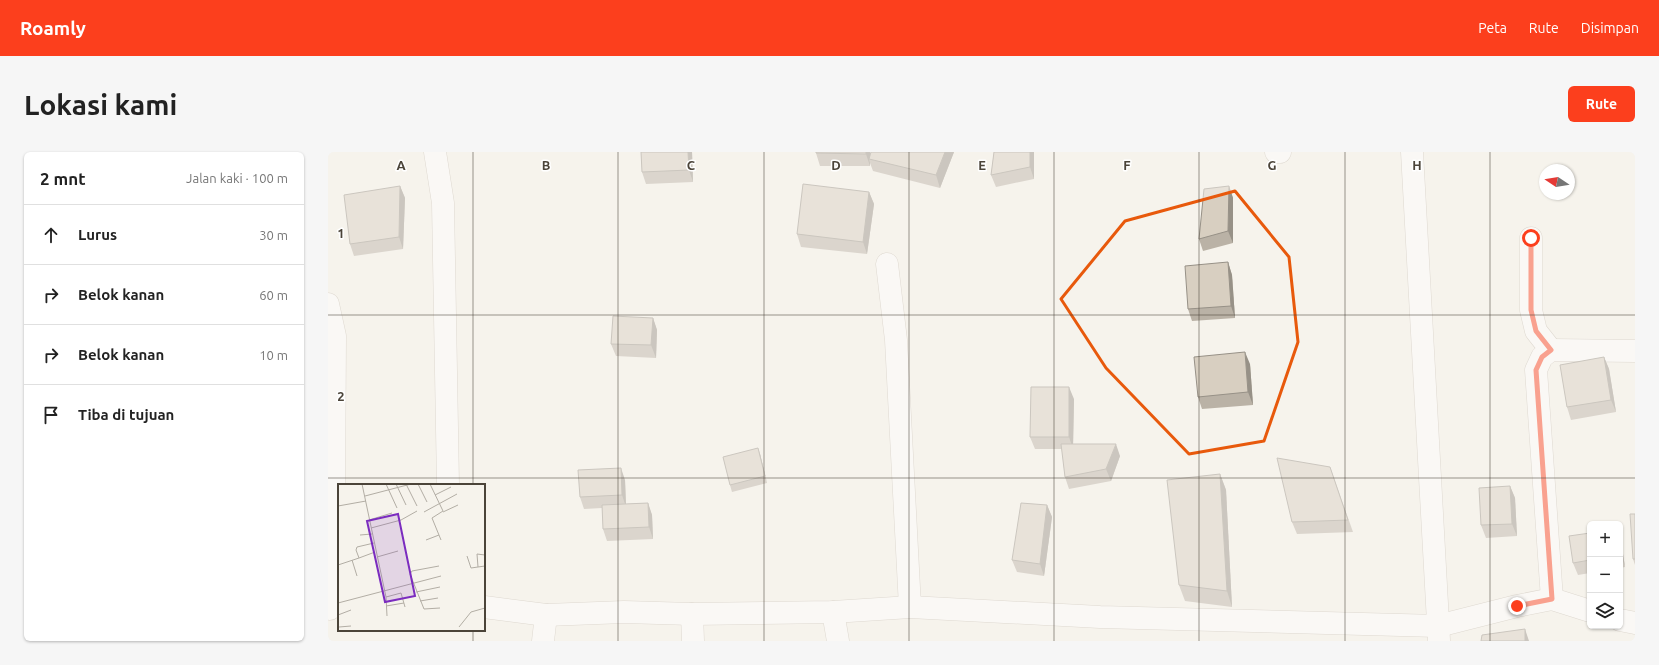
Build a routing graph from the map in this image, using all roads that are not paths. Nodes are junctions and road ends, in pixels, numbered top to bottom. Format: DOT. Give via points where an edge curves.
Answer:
graph roads {
  1 [pos="435,152"];
  2 [pos="1276,152"];
  3 [pos="1280,152"];
  4 [pos="1412,152"];
  5 [pos="1531,238"];
  6 [pos="887,264"];
  7 [pos="328,304"];
  8 [pos="1551,350"];
  9 [pos="1635,351"];
  10 [pos="448,484"];
  11 [pos="1552,599"];
  12 [pos="485,606"];
  13 [pos="910,607"];
  14 [pos="332,608"];
  15 [pos="1587,610"];
  16 [pos="834,612"];
  17 [pos="692,614"];
  18 [pos="546,615"];
  19 [pos="1623,621"];
  20 [pos="1635,623"];
  21 [pos="1439,634"];
  22 [pos="543,641"];
  23 [pos="693,641"];
  24 [pos="838,641"];
  1 -- 10 [label="street" via="443,203"];
  2 -- 3 [label="street"];
  4 -- 21 [label="street"];
  5 -- 8 [label="street" via="1531,310 1536,331"];
  6 -- 13 [label="street" via="896,340"];
  7 -- 14 [label="street" via="335,336"];
  8 -- 9 [label="street"];
  8 -- 11 [label="street" via="1542,357 1536,370"];
  11 -- 15 [label="street"];
  11 -- 21 [label="street" via="1517,606"];
  12 -- 18 [label="street"];
  13 -- 16 [label="street"];
  13 -- 21 [label="street"];
  16 -- 17 [label="street"];
  16 -- 24 [label="street"];
  17 -- 18 [label="street" via="624,612"];
  17 -- 23 [label="street"];
  18 -- 22 [label="street"];
  19 -- 20 [label="street"];
}
